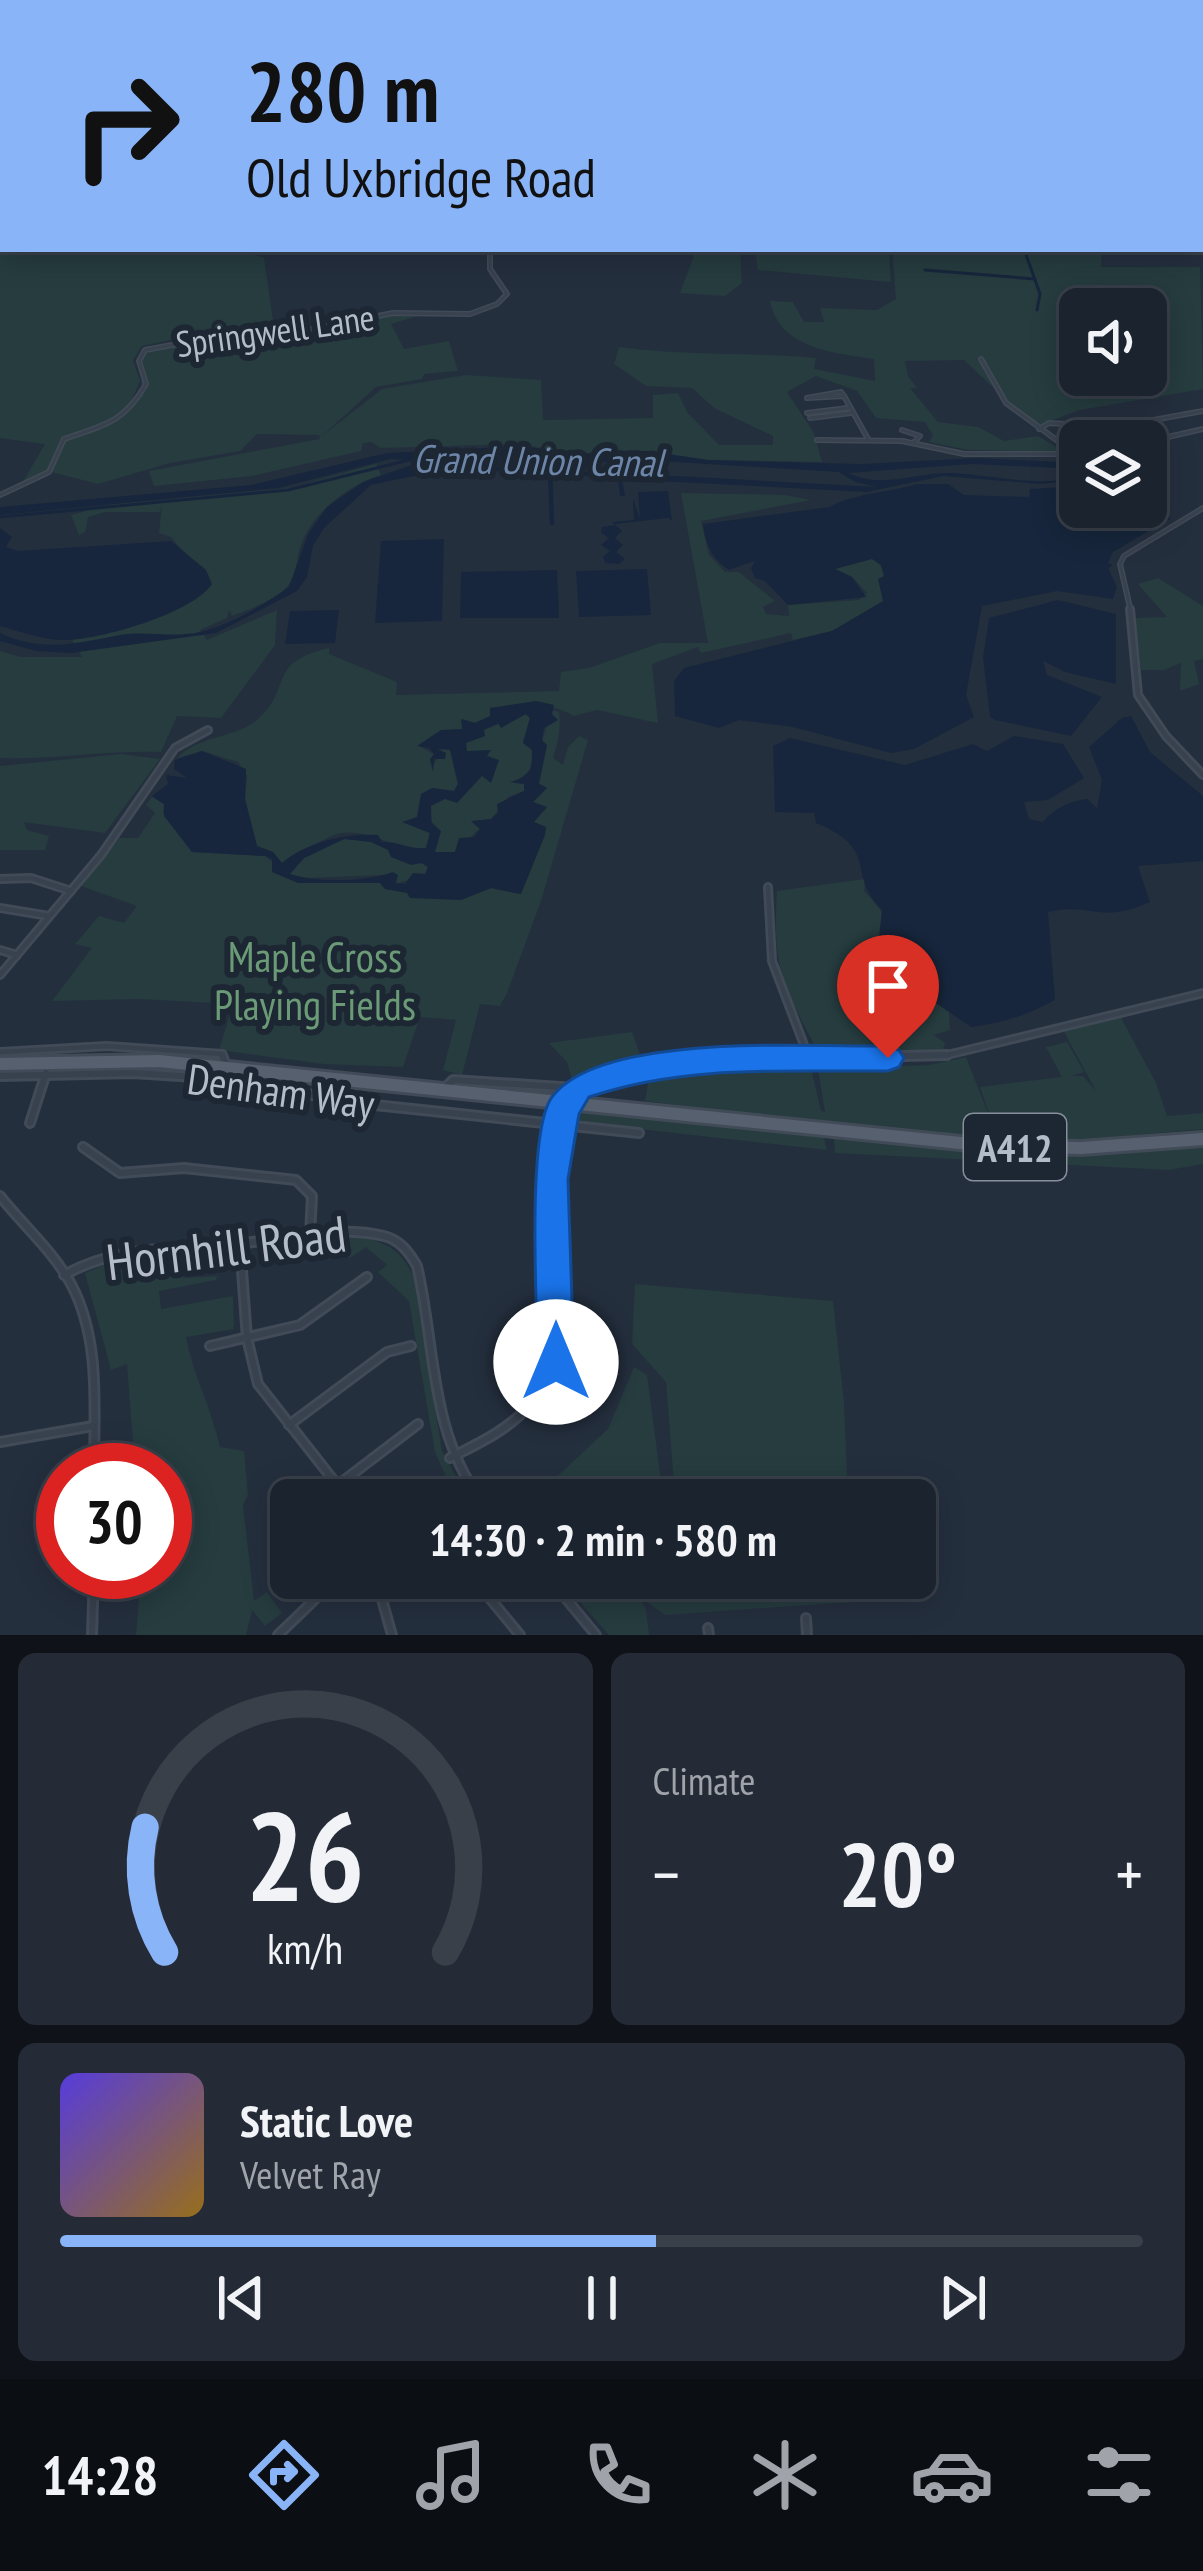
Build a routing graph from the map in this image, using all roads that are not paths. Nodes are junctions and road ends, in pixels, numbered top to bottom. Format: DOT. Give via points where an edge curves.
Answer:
graph roads {
  1 [pos="490,252"];
  2 [pos="981,359"];
  3 [pos="843,394"];
  4 [pos="849,411"];
  5 [pos="1203,411"];
  6 [pos="809,416"];
  7 [pos="1039,429"];
  8 [pos="1203,429"];
  9 [pos="902,430"];
  10 [pos="1167,437"];
  11 [pos="868,439"];
  12 [pos="902,441"];
  13 [pos="1059,442"];
  14 [pos="913,443"];
  15 [pos="823,448"];
  16 [pos="897,450"];
  17 [pos="1059,454"];
  18 [pos="0,495"];
  19 [pos="1203,508"];
  20 [pos="208,730"];
  21 [pos="1203,775"];
  22 [pos="0,879"];
  23 [pos="767,887"];
  24 [pos="71,891"];
  25 [pos="0,908"];
  26 [pos="50,916"];
  27 [pos="0,950"];
  28 [pos="16,955"];
  29 [pos="0,975"];
  30 [pos="1203,993"];
  31 [pos="0,1052"];
  32 [pos="811,1061"];
  33 [pos="0,1064"];
  34 [pos="224,1067"];
  35 [pos="46,1073"];
  36 [pos="0,1076"];
  37 [pos="239,1076"];
  38 [pos="575,1088"];
  39 [pos="446,1090"];
  40 [pos="568,1104"];
  41 [pos="30,1123"];
  42 [pos="561,1123"];
  43 [pos="640,1133"];
  44 [pos="1203,1139"];
  45 [pos="83,1147"];
  46 [pos="0,1196"];
  47 [pos="310,1235"];
  48 [pos="240,1244"];
  49 [pos="64,1275"];
  50 [pos="367,1277"];
  51 [pos="248,1338"];
  52 [pos="210,1346"];
  53 [pos="411,1346"];
  54 [pos="418,1424"];
  55 [pos="289,1425"];
  56 [pos="93,1426"];
  57 [pos="0,1442"];
  58 [pos="93,1443"];
  59 [pos="450,1458"];
  60 [pos="332,1479"];
  61 [pos="347,1479"];
  62 [pos="461,1479"];
  63 [pos="93,1599"];
  64 [pos="315,1599"];
  65 [pos="383,1599"];
  66 [pos="490,1599"];
  67 [pos="566,1599"];
  68 [pos="806,1618"];
  69 [pos="92,1635"];
  70 [pos="278,1635"];
  71 [pos="392,1635"];
  72 [pos="520,1635"];
  73 [pos="596,1635"];
  74 [pos="807,1635"];
  1 -- 18 [label="street, Springwell Lane" via="490,269 507,294 483,310 393,313 146,350 139,362 146,384 132,409 64,439 49,472"];
  2 -- 7 [label="street" via="997,393"];
  3 -- 4 [label="street"];
  4 -- 6 [label="street"];
  4 -- 11 [label="street"];
  5 -- 7 [label="street" via="1115,427 1049,422"];
  7 -- 13 [label="street"];
  8 -- 10 [label="street"];
  9 -- 14 [label="street" via="920,436"];
  11 -- 12 [label="street"];
  11 -- 15 [label="street" via="819,440"];
  12 -- 14 [label="street"];
  12 -- 16 [label="street"];
  14 -- 17 [label="street" via="964,454"];
  19 -- 21 [label="street" via="1120,564 1136,629 1138,695"];
  20 -- 24 [label="street" via="172,753"];
  22 -- 24 [label="street" via="31,878"];
  23 -- 32 [label="street" via="772,961"];
  24 -- 26 [label="street"];
  25 -- 26 [label="street"];
  26 -- 28 [label="street"];
  27 -- 28 [label="street"];
  28 -- 29 [label="street"];
  30 -- 32 [label="street" via="946,1054"];
  31 -- 34 [label="street, Denham Way" via="168,1048 222,1054"];
  32 -- 38 [label="street" via="679,1061"];
  33 -- 34 [label="main road, A412"];
  34 -- 37 [label="main road, A412"];
  35 -- 36 [label="street, Denham Way"];
  35 -- 37 [label="street, Denham Way"];
  35 -- 41 [label="street"];
  37 -- 39 [label="main road, A412"];
  37 -- 42 [label="street, Denham Way" via="356,1103"];
  38 -- 39 [label="street" via="451,1080"];
  38 -- 40 [label="street"];
  39 -- 40 [label="main road, A412"];
  40 -- 42 [label="street"];
  40 -- 44 [label="main road, A412" via="990,1146"];
  42 -- 43 [label="street, Denham Way"];
  42 -- 59 [label="street" via="551,1179 557,1358 528,1412"];
  45 -- 47 [label="street" via="120,1174 184,1168 296,1180 311,1196"];
  46 -- 49 [label="street"];
  47 -- 48 [label="street, Hornhill Road"];
  47 -- 59 [label="street, Hornhill Road" via="372,1231 413,1257"];
  48 -- 49 [label="street, Hornhill Road" via="141,1248"];
  48 -- 51 [label="street"];
  49 -- 56 [label="street" via="86,1324"];
  50 -- 51 [label="street" via="300,1324"];
  51 -- 52 [label="street"];
  51 -- 55 [label="street" via="258,1384"];
  53 -- 55 [label="street" via="387,1352"];
  54 -- 61 [label="street"];
  55 -- 60 [label="street"];
  56 -- 57 [label="street"];
  56 -- 58 [label="street"];
  59 -- 62 [label="street, Hornhill Road"];
  63 -- 69 [label="street"];
  64 -- 70 [label="street"];
  65 -- 71 [label="street"];
  66 -- 72 [label="street"];
  67 -- 73 [label="street"];
  68 -- 74 [label="street"];
}
